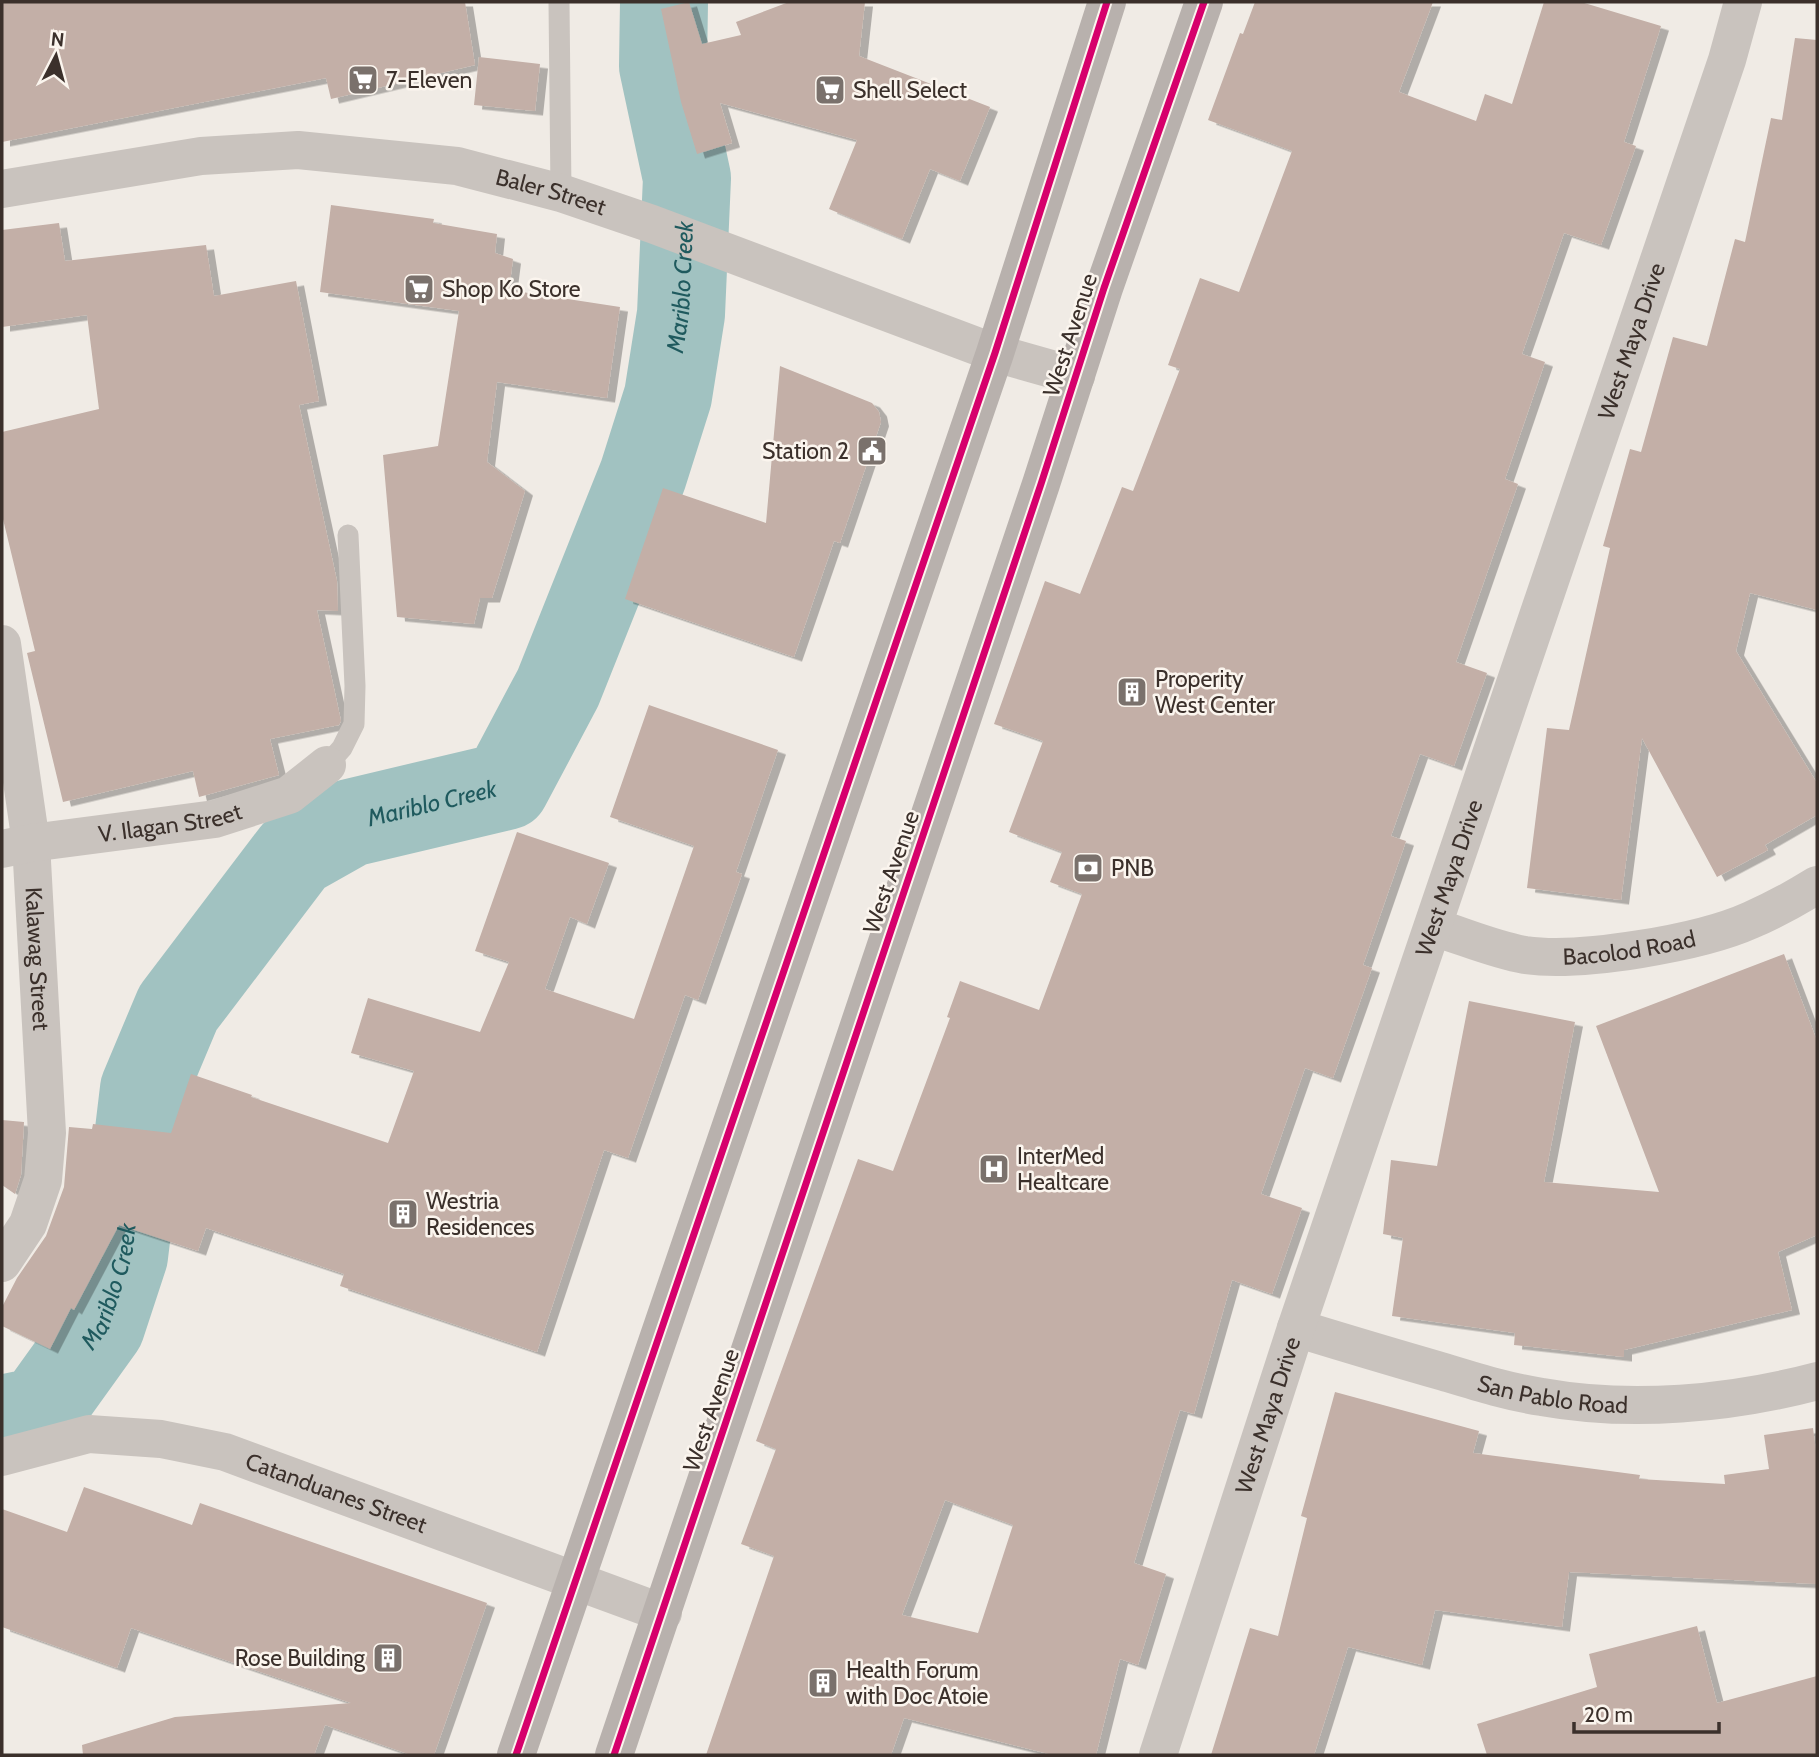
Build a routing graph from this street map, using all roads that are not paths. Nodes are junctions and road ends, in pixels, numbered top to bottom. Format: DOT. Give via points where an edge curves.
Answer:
graph roads {
  1 [pos="559,2"];
  2 [pos="1107,2"];
  3 [pos="1204,2"];
  4 [pos="1743,2"];
  5 [pos="2,189"];
  6 [pos="561,192"];
  7 [pos="995,353"];
  8 [pos="1076,376"];
  9 [pos="348,535"];
  10 [pos="2,644"];
  11 [pos="327,765"];
  12 [pos="17,846"];
  13 [pos="1817,885"];
  14 [pos="1433,927"];
  15 [pos="2,1263"];
  16 [pos="1296,1328"];
  17 [pos="1817,1381"];
  18 [pos="2,1457"];
  19 [pos="576,1582"];
  20 [pos="663,1613"];
  21 [pos="516,1755"];
  22 [pos="614,1755"];
  23 [pos="1158,1755"];
  1 -- 6 [label="lane"];
  2 -- 7 [label="main road"];
  3 -- 8 [label="main road, West Avenue"];
  4 -- 14 [label="street, West Maya Drive" via="1723,73"];
  5 -- 6 [label="street, Baler Street" via="201,156 298,150 457,166"];
  6 -- 7 [label="street, Baler Street"];
  7 -- 8 [label="street, Baler Street"];
  7 -- 19 [label="main road"];
  8 -- 20 [label="main road, West Avenue"];
  9 -- 11 [label="lane" via="354,724"];
  10 -- 12 [label="street, Kalawag Street"];
  11 -- 12 [label="street, V. Ilagan Street" via="289,795 215,818"];
  12 -- 15 [label="street, Kalawag Street" via="47,1133 43,1180 29,1224"];
  13 -- 14 [label="street, Bacolod Road" via="1749,921 1703,935 1607,953 1524,954"];
  14 -- 16 [label="street, West Maya Drive"];
  16 -- 17 [label="street, San Pablo Road" via="1490,1385 1586,1403 1743,1398"];
  16 -- 23 [label="street, West Maya Drive"];
  18 -- 19 [label="street, Catanduanes Street" via="89,1434 161,1439 225,1452"];
  19 -- 20 [label="street, Catanduanes Street"];
  19 -- 21 [label="main road"];
  20 -- 22 [label="main road, West Avenue"];
}
